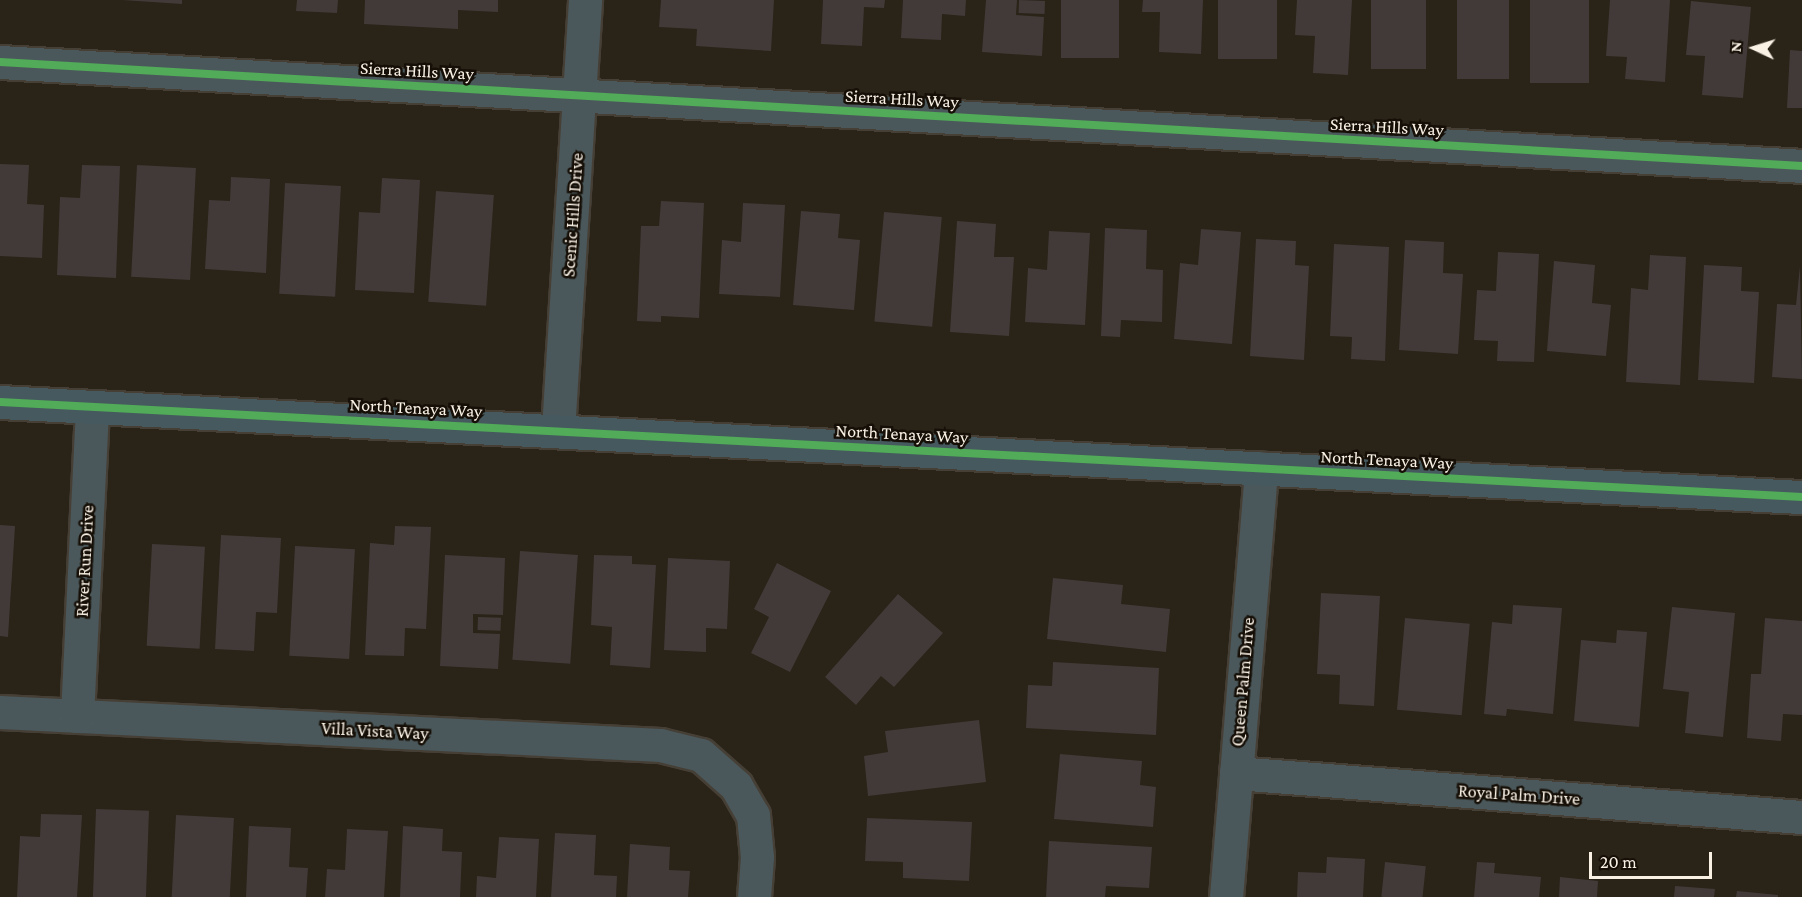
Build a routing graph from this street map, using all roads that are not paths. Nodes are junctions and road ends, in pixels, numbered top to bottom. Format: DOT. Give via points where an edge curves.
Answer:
graph roads {
  1 [pos="585,0"];
  2 [pos="0,62"];
  3 [pos="580,96"];
  4 [pos="1802,166"];
  5 [pos="0,402"];
  6 [pos="92,407"];
  7 [pos="558,430"];
  8 [pos="1261,468"];
  9 [pos="1802,497"];
  10 [pos="0,712"];
  11 [pos="77,716"];
  12 [pos="1236,773"];
  13 [pos="1802,817"];
  14 [pos="754,897"];
  15 [pos="1226,897"];
  1 -- 3 [label="street, Scenic Hills Drive"];
  2 -- 3 [label="street, Sierra Hills Way"];
  3 -- 4 [label="street, Sierra Hills Way"];
  3 -- 7 [label="street, Scenic Hills Drive"];
  5 -- 6 [label="main road, North Tenaya Way"];
  6 -- 7 [label="main road, North Tenaya Way"];
  6 -- 11 [label="street, River Run Drive"];
  7 -- 8 [label="main road, North Tenaya Way"];
  8 -- 9 [label="main road, North Tenaya Way"];
  8 -- 12 [label="street, Queen Palm Drive"];
  10 -- 11 [label="street, Villa Vista Way"];
  11 -- 14 [label="street, Villa Vista Way" via="660,745 701,755 736,786 753,815 758,857"];
  12 -- 13 [label="street, Royal Palm Drive"];
  12 -- 15 [label="street, Queen Palm Drive"];
}
